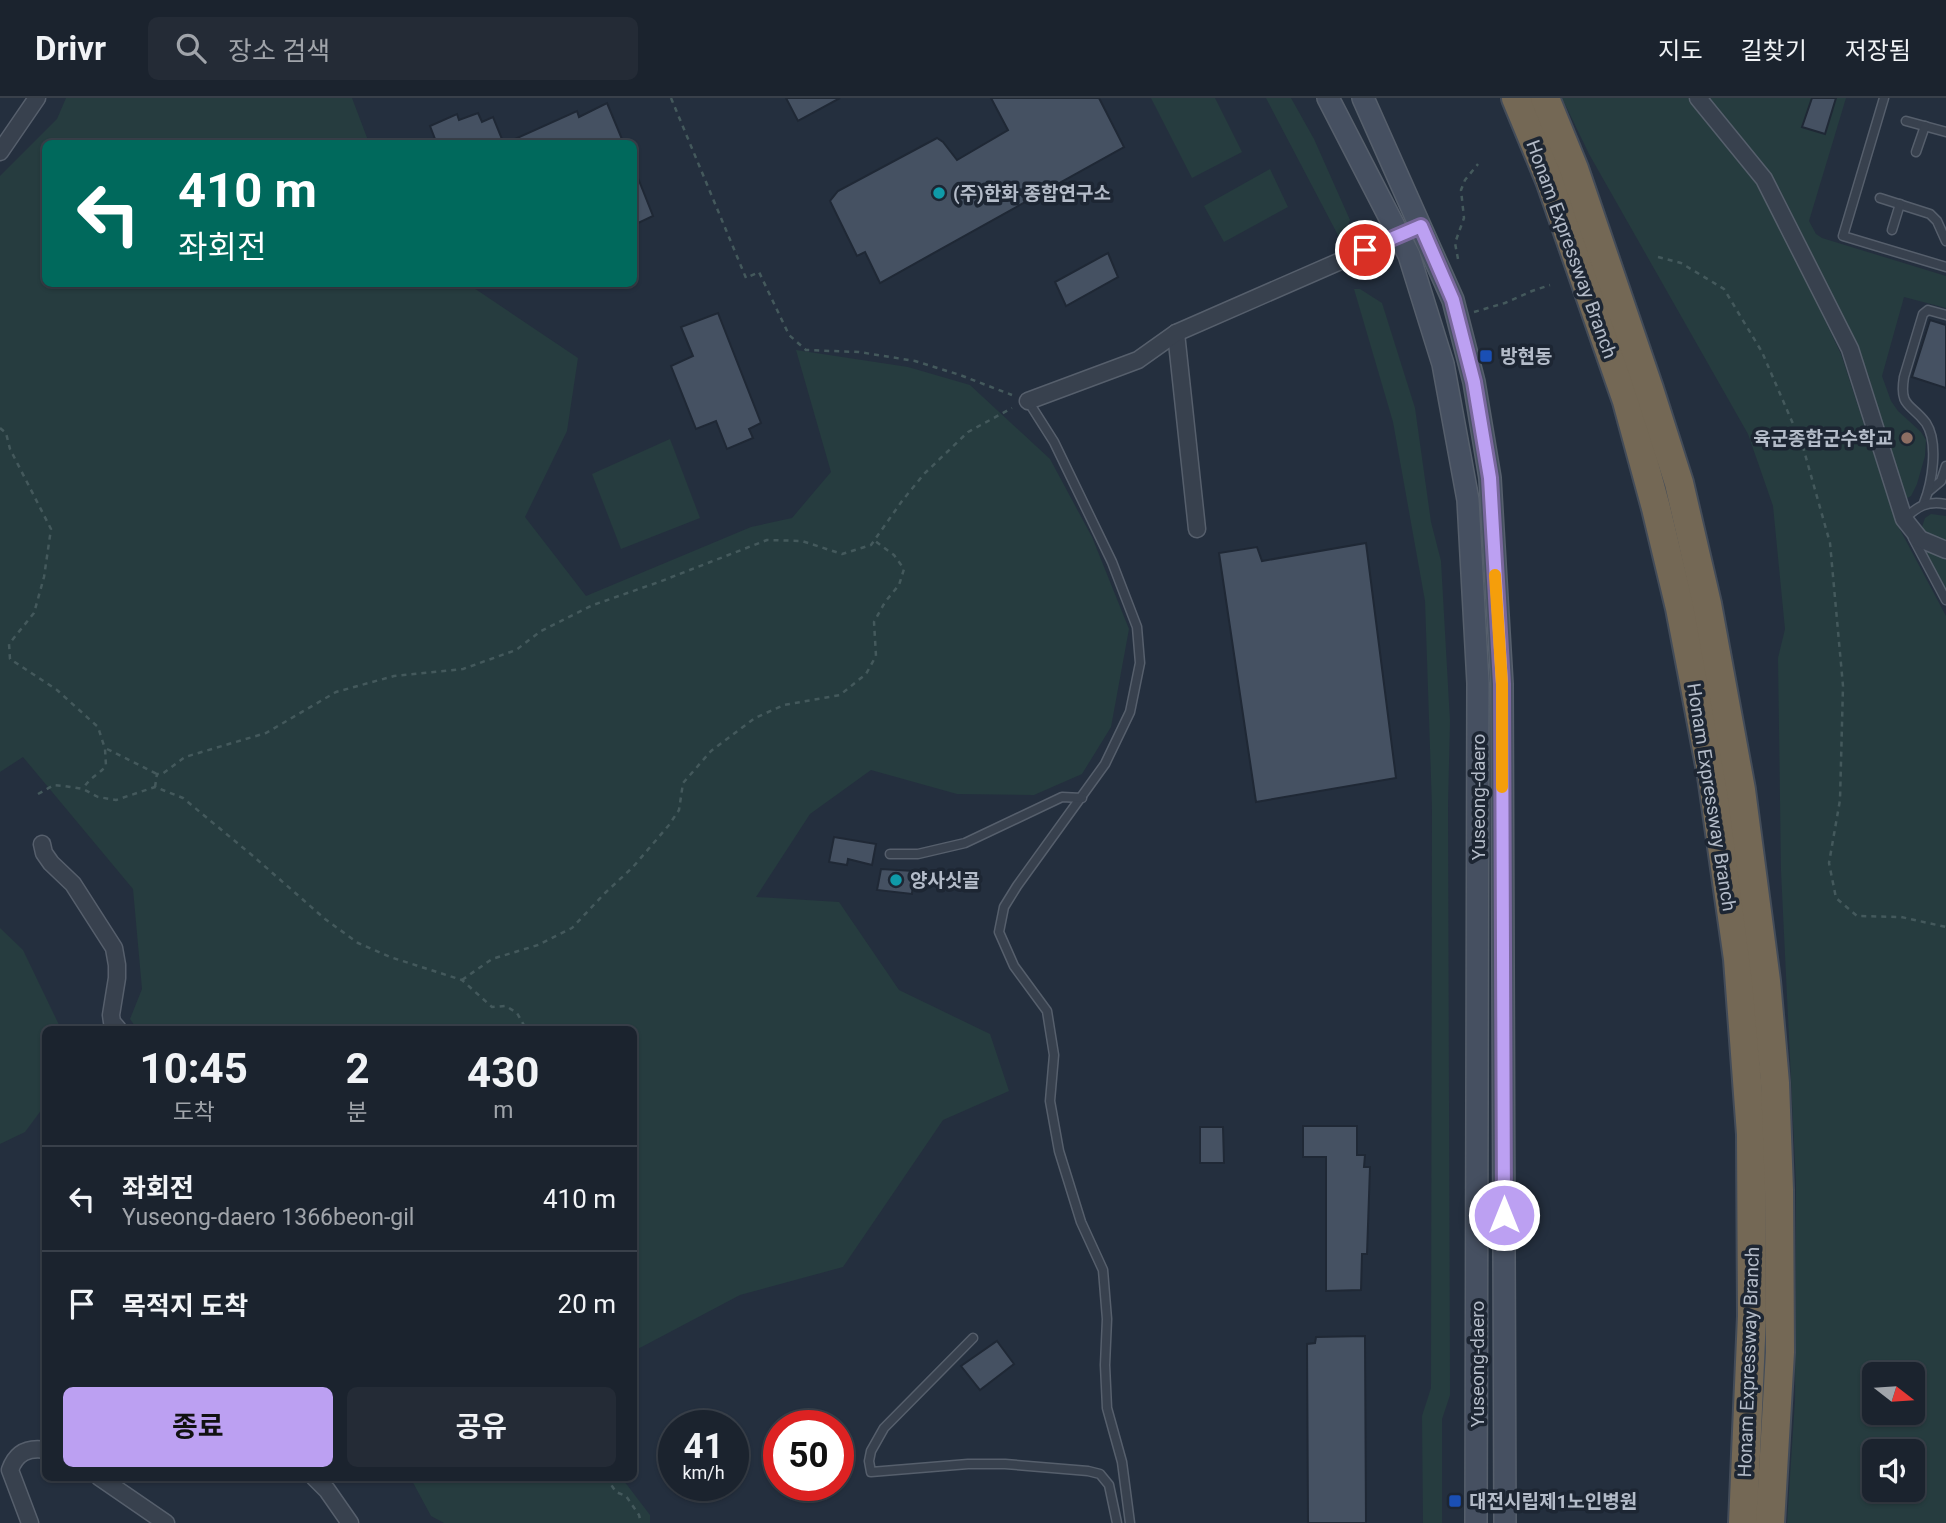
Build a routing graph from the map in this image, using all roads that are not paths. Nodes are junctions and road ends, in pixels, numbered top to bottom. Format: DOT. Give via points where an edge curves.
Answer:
graph roads {
  1 [pos="37,98"];
  2 [pos="1328,98"];
  3 [pos="1363,98"];
  4 [pos="1516,98"];
  5 [pos="1545,98"];
  6 [pos="1698,98"];
  7 [pos="1885,98"];
  8 [pos="1906,121"];
  9 [pos="1925,126"];
  10 [pos="1946,132"];
  11 [pos="0,152"];
  12 [pos="1916,152"];
  13 [pos="1880,198"];
  14 [pos="1900,204"];
  15 [pos="1421,226"];
  16 [pos="1892,230"];
  17 [pos="1398,235"];
  18 [pos="1946,241"];
  19 [pos="1946,267"];
  20 [pos="1946,315"];
  21 [pos="1176,333"];
  22 [pos="1028,401"];
  23 [pos="1946,466"];
  24 [pos="1929,491"];
  25 [pos="1924,503"];
  26 [pos="1946,504"];
  27 [pos="1904,519"];
  28 [pos="1197,529"];
  29 [pos="1946,551"];
  30 [pos="1946,600"];
  31 [pos="1082,798"];
  32 [pos="42,844"];
  33 [pos="890,854"];
  34 [pos="115,1026"];
  35 [pos="972,1338"];
  36 [pos="42,1450"];
  37 [pos="104,1481"];
  38 [pos="318,1481"];
  39 [pos="30,1523"];
  40 [pos="166,1523"];
  41 [pos="350,1523"];
  42 [pos="1117,1523"];
  43 [pos="1130,1523"];
  44 [pos="1476,1523"];
  45 [pos="1505,1523"];
  46 [pos="1743,1523"];
  47 [pos="1770,1523"];
  1 -- 11 [label="street"];
  2 -- 17 [label="main road, Yuseong-daero"];
  3 -- 15 [label="main road, Yuseong-daero"];
  4 -- 46 [label="highway, Honam Expressway Branch" via="1627,401 1680,608 1712,776 1738,959 1751,1134 1752,1316"];
  5 -- 47 [label="highway, Honam Expressway Branch" via="1579,182 1679,483 1741,790 1775,1083 1780,1352"];
  6 -- 27 [label="street" via="1764,178 1850,349"];
  7 -- 19 [label="lane" via="1843,236"];
  8 -- 9 [label="lane"];
  9 -- 10 [label="lane"];
  9 -- 12 [label="lane"];
  13 -- 14 [label="lane"];
  14 -- 16 [label="lane"];
  14 -- 18 [label="lane" via="1930,214"];
  15 -- 17 [label="street"];
  15 -- 45 [label="main road, Yuseong-daero" via="1453,300 1474,382 1490,478 1502,684"];
  17 -- 21 [label="street"];
  17 -- 44 [label="main road, Yuseong-daero" via="1409,255 1443,363 1468,500 1478,683"];
  20 -- 24 [label="lane" via="1928,310 1923,314 1902,387 1905,401 1932,438"];
  21 -- 22 [label="street" via="1138,360"];
  21 -- 28 [label="street"];
  22 -- 31 [label="lane" via="1054,442 1095,526 1137,627 1140,663 1130,712 1105,764"];
  23 -- 24 [label="lane" via="1941,481"];
  24 -- 25 [label="lane"];
  25 -- 26 [label="lane"];
  25 -- 27 [label="lane"];
  27 -- 29 [label="street" via="1920,539"];
  27 -- 30 [label="lane"];
  31 -- 33 [label="lane" via="1062,797 965,843 918,854"];
  31 -- 43 [label="lane" via="1017,886 1004,907 999,932 1014,966 1047,1011 1054,1055 1050,1101 1059,1151 1081,1222 1104,1270 1107,1408 1122,1462"];
  32 -- 34 [label="street" via="114,948 117,978 111,1015"];
  35 -- 42 [label="lane" via="884,1428 871,1451 871,1472 968,1464 1088,1471 1100,1474 1109,1485"];
  36 -- 39 [label="street" via="16,1456 10,1470"];
  37 -- 40 [label="street"];
  38 -- 41 [label="street"];
}
